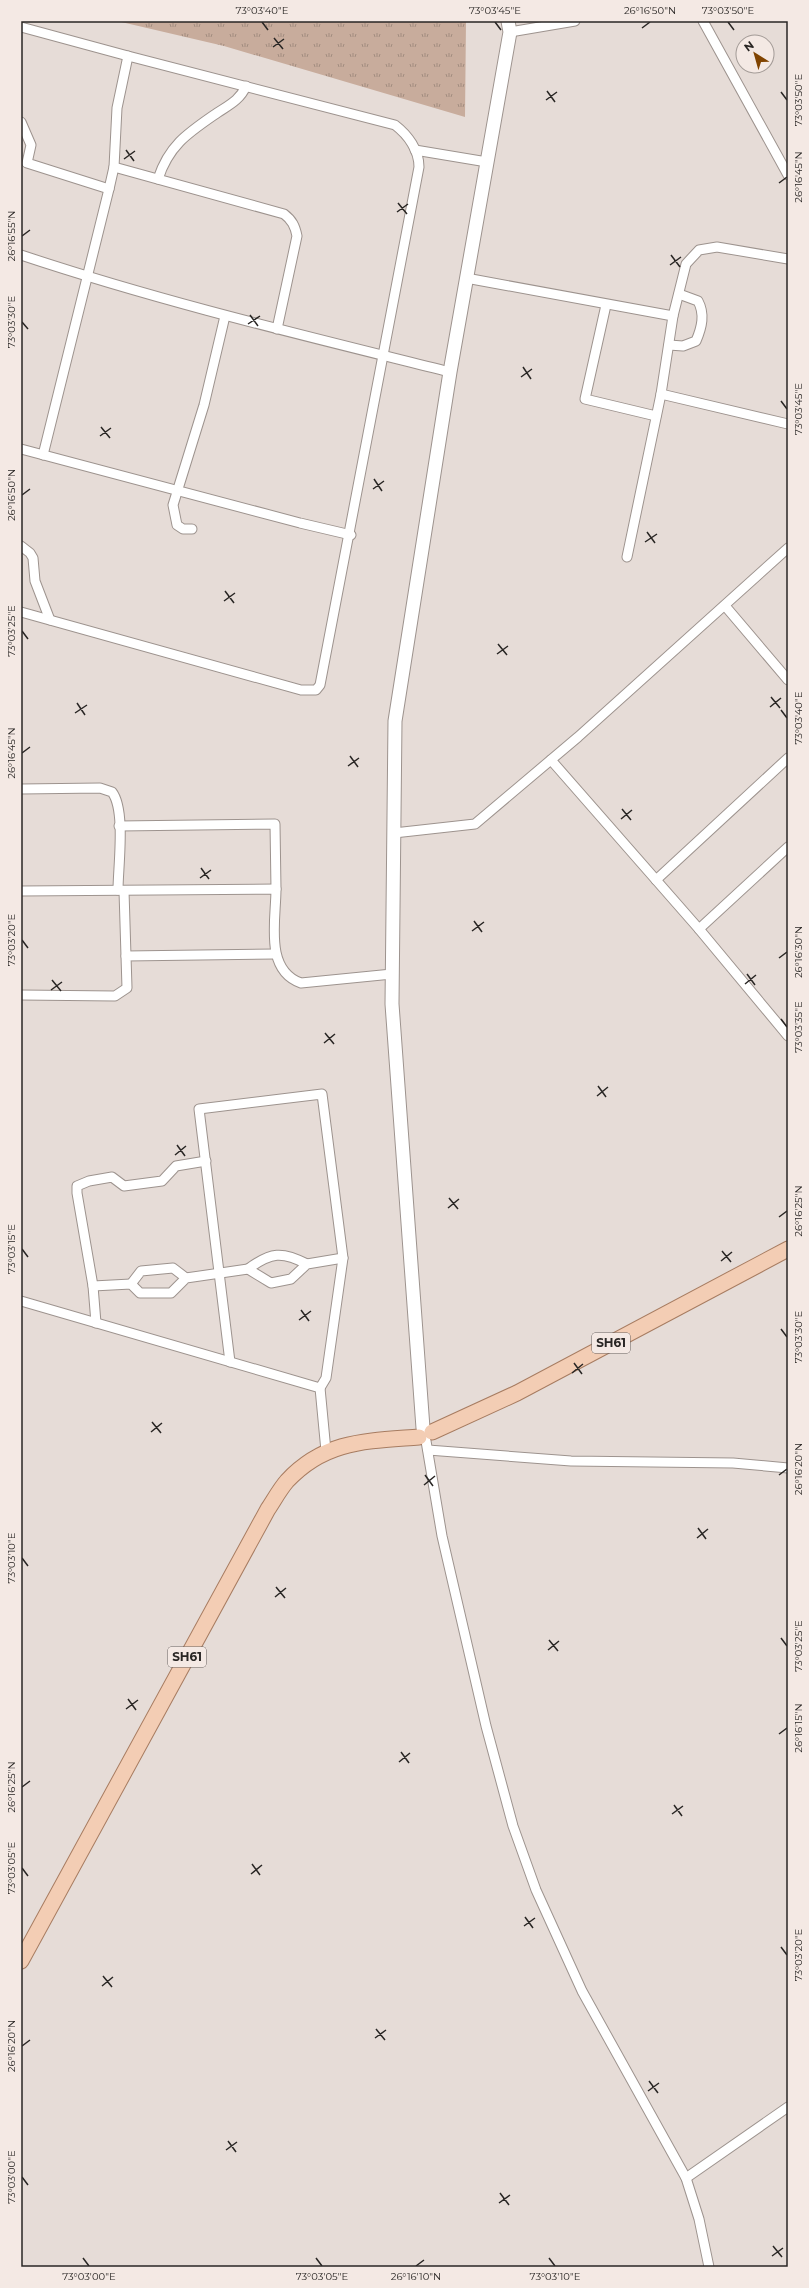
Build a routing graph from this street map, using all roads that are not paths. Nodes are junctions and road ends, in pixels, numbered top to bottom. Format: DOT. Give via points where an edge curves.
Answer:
graph roads {
  1 [pos="575,21"];
  2 [pos="703,21"];
  3 [pos="509,26"];
  4 [pos="21,27"];
  5 [pos="128,56"];
  6 [pos="246,86"];
  7 [pos="21,122"];
  8 [pos="415,150"];
  9 [pos="24,162"];
  10 [pos="487,162"];
  11 [pos="114,167"];
  12 [pos="788,175"];
  13 [pos="158,179"];
  14 [pos="108,189"];
  15 [pos="21,255"];
  16 [pos="788,259"];
  17 [pos="88,277"];
  18 [pos="466,278"];
  19 [pos="678,294"];
  20 [pos="606,305"];
  21 [pos="225,316"];
  22 [pos="673,316"];
  23 [pos="277,329"];
  24 [pos="668,345"];
  25 [pos="383,355"];
  26 [pos="450,372"];
  27 [pos="661,394"];
  28 [pos="656,416"];
  29 [pos="788,424"];
  30 [pos="21,449"];
  31 [pos="43,455"];
  32 [pos="177,491"];
  33 [pos="192,529"];
  34 [pos="350,535"];
  35 [pos="21,546"];
  36 [pos="788,548"];
  37 [pos="627,557"];
  38 [pos="726,607"];
  39 [pos="21,612"];
  40 [pos="50,620"];
  41 [pos="788,680"];
  42 [pos="788,758"];
  43 [pos="552,760"];
  44 [pos="21,789"];
  45 [pos="119,826"];
  46 [pos="394,832"];
  47 [pos="788,847"];
  48 [pos="656,880"];
  49 [pos="276,889"];
  50 [pos="21,891"];
  51 [pos="121,891"];
  52 [pos="699,929"];
  53 [pos="275,954"];
  54 [pos="126,956"];
  55 [pos="392,974"];
  56 [pos="21,995"];
  57 [pos="788,1036"];
  58 [pos="206,1161"];
  59 [pos="788,1250"];
  60 [pos="343,1258"];
  61 [pos="307,1264"];
  62 [pos="248,1269"];
  63 [pos="220,1275"];
  64 [pos="186,1278"];
  65 [pos="131,1284"];
  66 [pos="93,1286"];
  67 [pos="21,1301"];
  68 [pos="96,1323"];
  69 [pos="230,1362"];
  70 [pos="320,1388"];
  71 [pos="426,1437"];
  72 [pos="326,1451"];
  73 [pos="788,1468"];
  74 [pos="21,1960"];
  75 [pos="788,2107"];
  76 [pos="686,2178"];
  77 [pos="710,2267"];
  1 -- 3 [label="street"];
  2 -- 12 [label="street"];
  3 -- 10 [label="street"];
  4 -- 5 [label="street"];
  5 -- 6 [label="street"];
  5 -- 11 [label="street" via="117,108"];
  6 -- 8 [label="street" via="395,125 404,132"];
  6 -- 13 [label="street" via="240,98 180,139 168,155"];
  7 -- 9 [label="street" via="31,145"];
  8 -- 10 [label="street"];
  8 -- 25 [label="street" via="419,158 419,167"];
  9 -- 14 [label="street"];
  10 -- 18 [label="street"];
  11 -- 13 [label="street"];
  11 -- 14 [label="street"];
  13 -- 23 [label="street" via="284,214 290,218 297,236"];
  14 -- 17 [label="street"];
  15 -- 17 [label="street"];
  16 -- 19 [label="street" via="717,247 699,250 686,264"];
  17 -- 21 [label="street"];
  17 -- 31 [label="street"];
  18 -- 20 [label="street"];
  18 -- 26 [label="street"];
  19 -- 22 [label="street"];
  19 -- 24 [label="street" via="698,301 704,311 696,341 684,346"];
  20 -- 22 [label="street"];
  20 -- 28 [label="street" via="585,399"];
  21 -- 23 [label="street"];
  21 -- 32 [label="street" via="204,405"];
  22 -- 24 [label="street"];
  23 -- 25 [label="street"];
  24 -- 27 [label="street"];
  25 -- 26 [label="street"];
  25 -- 34 [label="street"];
  26 -- 46 [label="street" via="395,721"];
  27 -- 28 [label="street"];
  27 -- 29 [label="street"];
  28 -- 37 [label="street"];
  30 -- 31 [label="street"];
  31 -- 32 [label="street"];
  32 -- 33 [label="street" via="173,510 175,522 180,528"];
  32 -- 34 [label="street"];
  34 -- 40 [label="street" via="326,664 316,690 301,690"];
  35 -- 40 [label="street" via="33,558 35,581"];
  36 -- 38 [label="street"];
  38 -- 41 [label="street"];
  38 -- 43 [label="street"];
  39 -- 40 [label="street"];
  42 -- 48 [label="street"];
  43 -- 46 [label="street" via="475,824"];
  43 -- 48 [label="street"];
  44 -- 45 [label="street" via="106,790 116,797"];
  45 -- 49 [label="street" via="275,824"];
  45 -- 51 [label="street"];
  46 -- 55 [label="street"];
  47 -- 52 [label="street"];
  48 -- 52 [label="street"];
  49 -- 51 [label="street"];
  49 -- 53 [label="street"];
  50 -- 51 [label="street"];
  51 -- 54 [label="street"];
  52 -- 57 [label="street"];
  53 -- 54 [label="street"];
  53 -- 55 [label="street" via="283,973 301,983"];
  54 -- 56 [label="street" via="127,988 115,996"];
  55 -- 71 [label="street" via="392,1004"];
  58 -- 60 [label="street" via="200,1109 322,1094"];
  58 -- 63 [label="street"];
  58 -- 66 [label="street" via="176,1166 162,1181 124,1186 112,1177 77,1186 76,1193"];
  59 -- 71 [label="main road, SH61" via="518,1393"];
  60 -- 61 [label="street"];
  60 -- 70 [label="street" via="326,1378"];
  61 -- 62 [label="street" via="288,1254 262,1258"];
  61 -- 62 [label="street" via="291,1279 271,1283"];
  62 -- 63 [label="street"];
  63 -- 64 [label="street"];
  63 -- 69 [label="street"];
  64 -- 65 [label="street" via="171,1293 140,1293"];
  64 -- 65 [label="street" via="173,1268 141,1271"];
  65 -- 66 [label="street"];
  66 -- 68 [label="street"];
  67 -- 68 [label="street"];
  68 -- 69 [label="street"];
  69 -- 70 [label="street"];
  70 -- 72 [label="street"];
  71 -- 72 [label="main road, SH61" via="355,1443"];
  71 -- 73 [label="street" via="571,1461 732,1463"];
  71 -- 76 [label="street" via="444,1544 512,1826 536,1890 582,1991"];
  72 -- 74 [label="main road, SH61" via="303,1466 286,1482 268,1509"];
  75 -- 76 [label="street"];
  76 -- 77 [label="street"];
}
